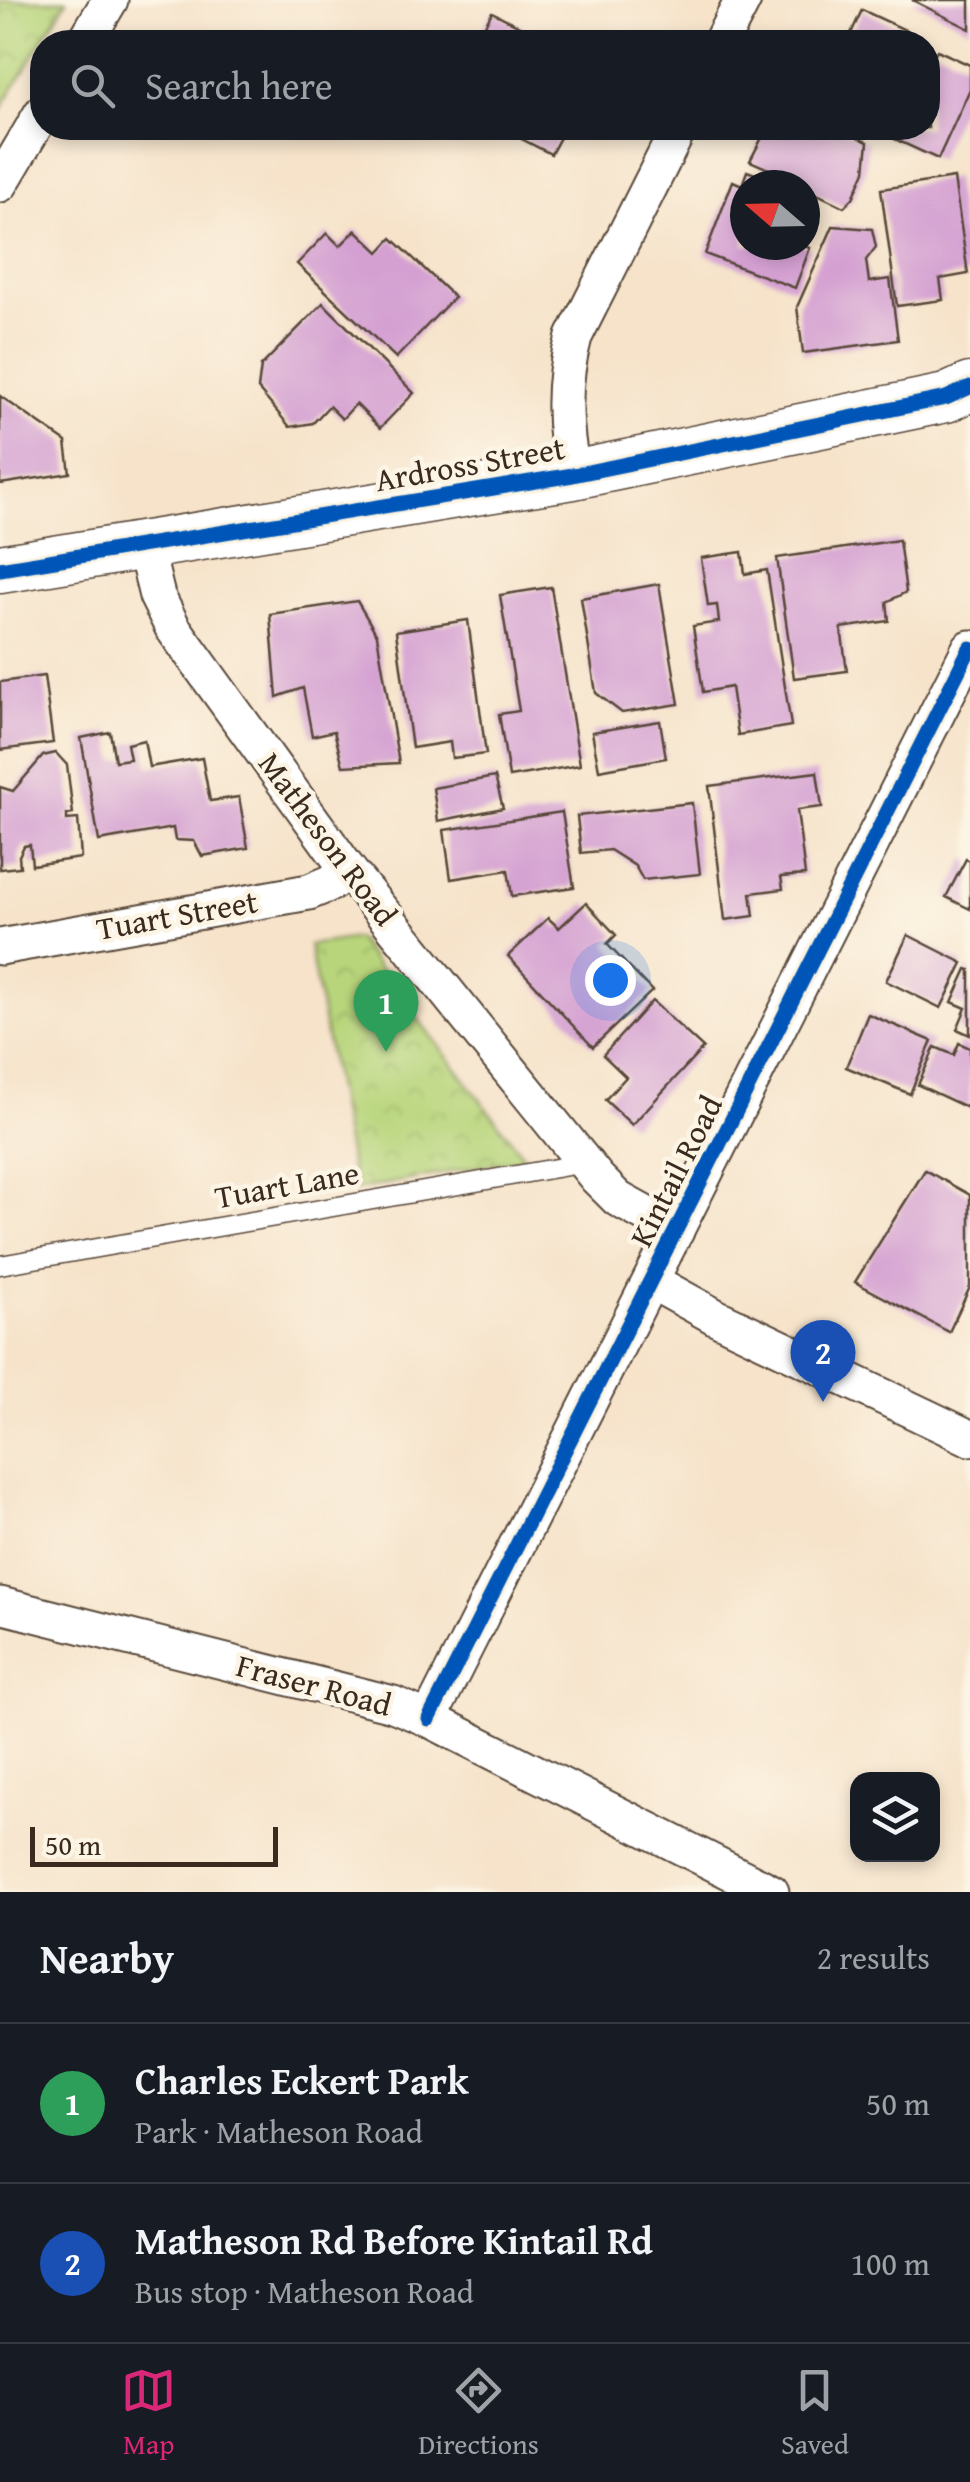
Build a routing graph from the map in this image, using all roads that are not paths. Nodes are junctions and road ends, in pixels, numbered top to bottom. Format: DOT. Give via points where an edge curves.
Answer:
graph roads {
  1 [pos="110,0"];
  2 [pos="743,0"];
  3 [pos="92,30"];
  4 [pos="728,30"];
  5 [pos="30,133"];
  6 [pos="673,140"];
  7 [pos="0,184"];
  8 [pos="962,397"];
  9 [pos="573,475"];
  10 [pos="145,547"];
  11 [pos="0,569"];
  12 [pos="970,648"];
  13 [pos="348,870"];
  14 [pos="0,947"];
  15 [pos="585,1163"];
  16 [pos="676,1231"];
  17 [pos="0,1265"];
  18 [pos="652,1281"];
  19 [pos="970,1438"];
  20 [pos="0,1605"];
  21 [pos="430,1719"];
  22 [pos="771,1892"];
  1 -- 3 [label="street"];
  2 -- 4 [label="street"];
  5 -- 7 [label="street"];
  6 -- 9 [label="street" via="574,338 563,408"];
  8 -- 9 [label="street, Ardross Street"];
  9 -- 10 [label="street, Ardross Street"];
  10 -- 11 [label="street, Ardross Street"];
  10 -- 13 [label="street, Matheson Road" via="173,628"];
  12 -- 16 [label="street, Kintail Road"];
  13 -- 14 [label="street, Tuart Street" via="309,892"];
  13 -- 15 [label="street, Matheson Road"];
  15 -- 16 [label="street, Matheson Road" via="618,1199"];
  15 -- 17 [label="lane, Tuart Lane"];
  16 -- 18 [label="street, Kintail Road"];
  18 -- 19 [label="street"];
  18 -- 21 [label="street, Kintail Road"];
  20 -- 21 [label="street, Fraser Road" via="393,1704"];
  21 -- 22 [label="street, Fraser Road"];
}
